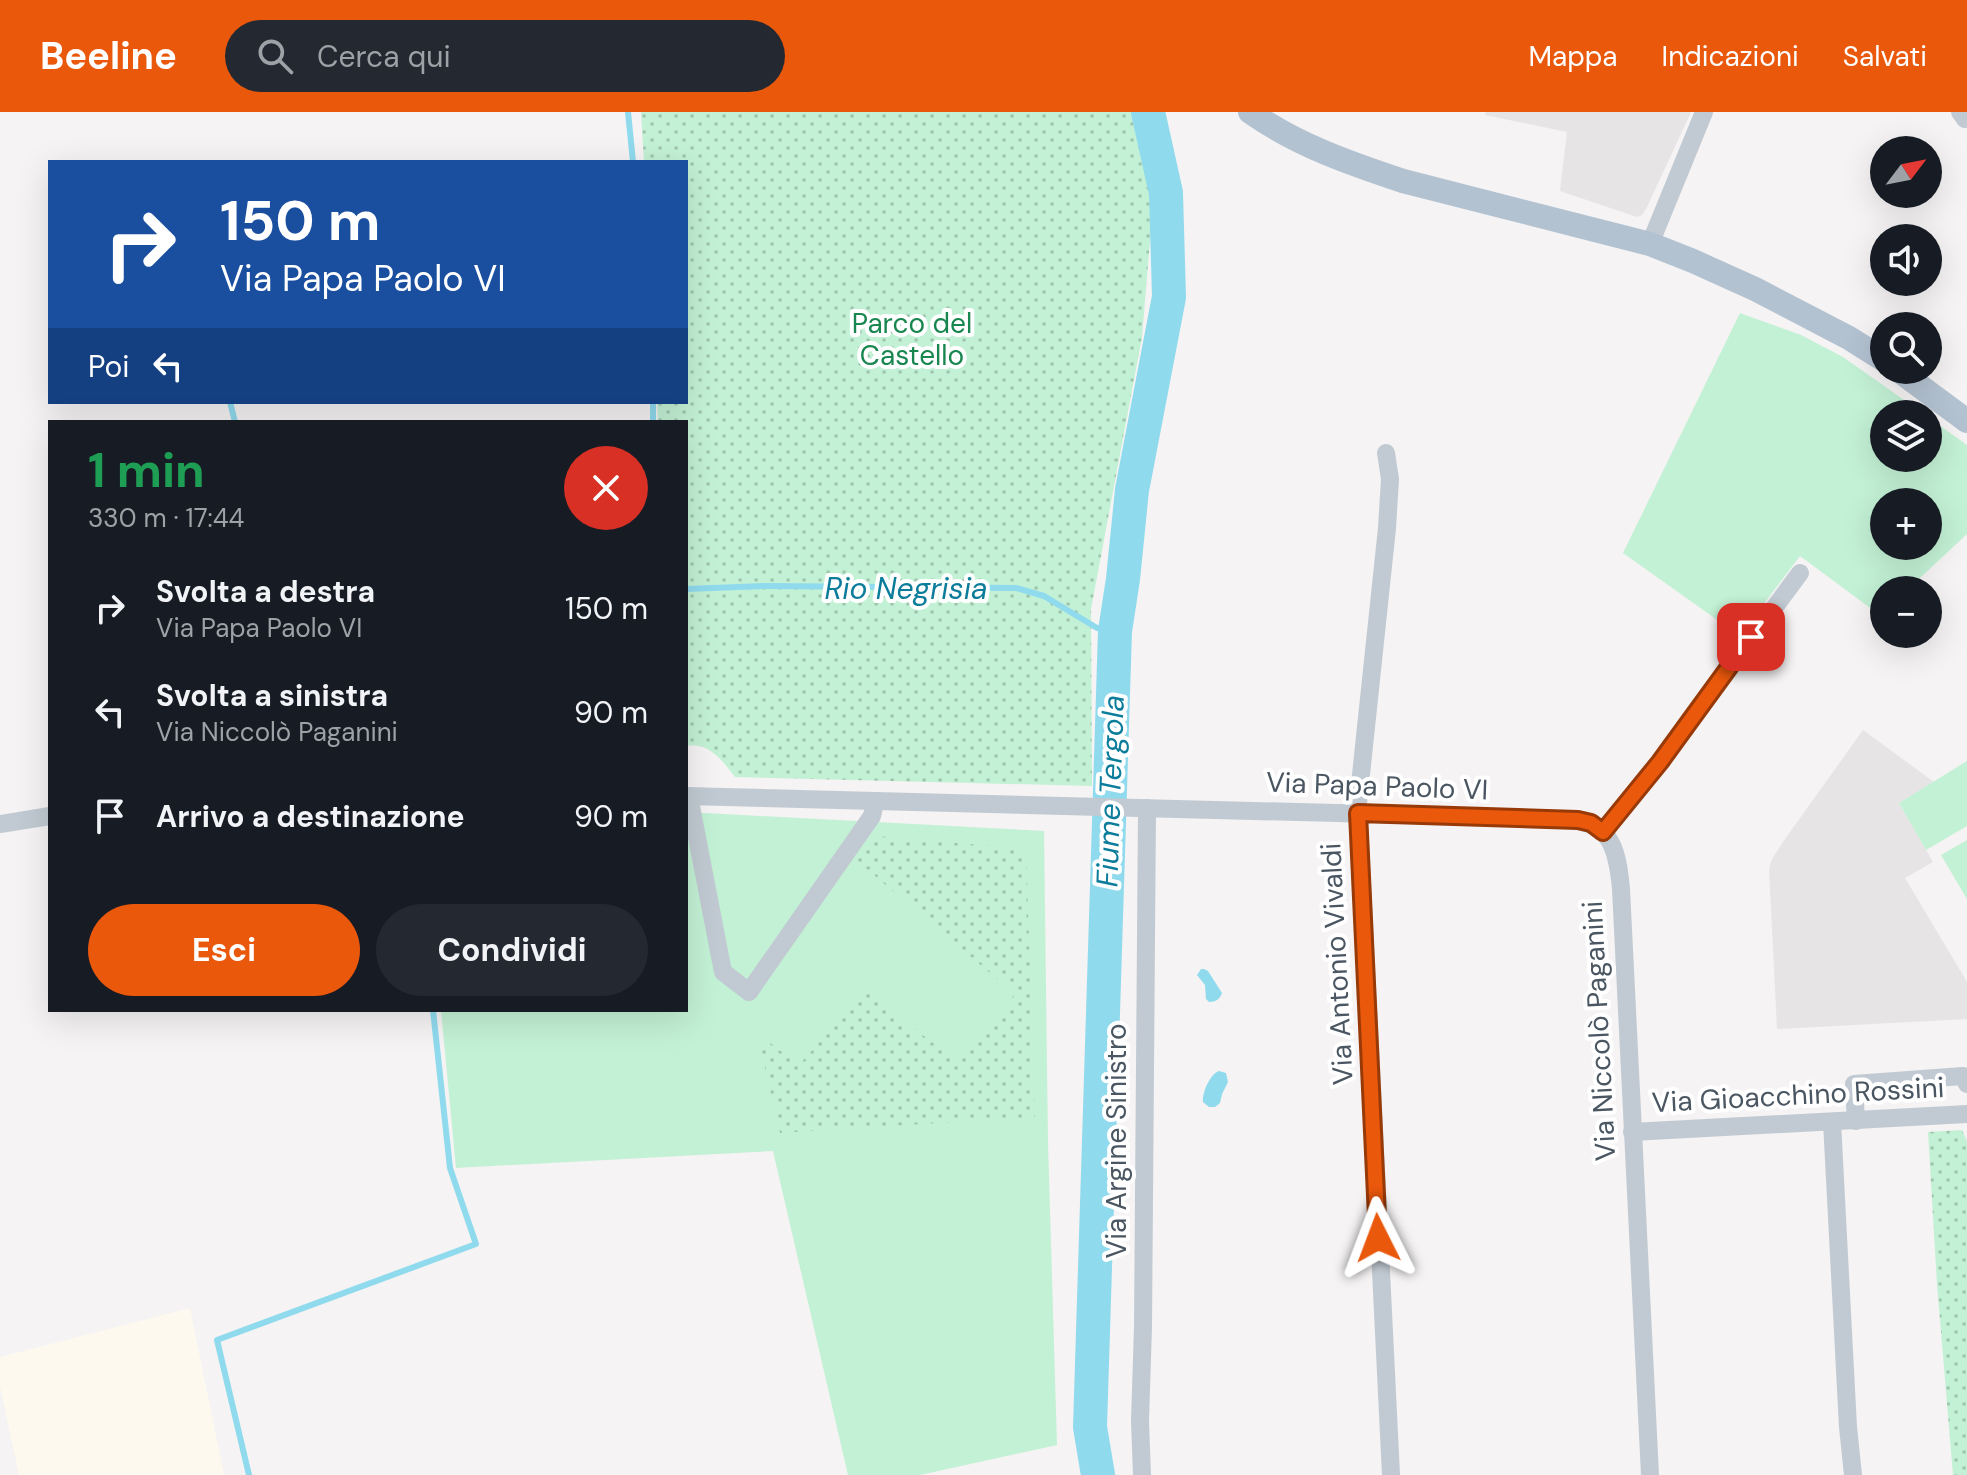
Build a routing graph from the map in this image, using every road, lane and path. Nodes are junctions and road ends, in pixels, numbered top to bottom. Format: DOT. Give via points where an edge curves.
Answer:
graph roads {
  1 [pos="1250,112"];
  2 [pos="1704,112"];
  3 [pos="1650,244"];
  4 [pos="1870,351"];
  5 [pos="1917,384"];
  6 [pos="1967,421"];
  7 [pos="1386,453"];
  8 [pos="1800,573"];
  9 [pos="688,796"];
  10 [pos="688,801"];
  11 [pos="875,802"];
  12 [pos="1138,808"];
  13 [pos="1358,813"];
  14 [pos="48,816"];
  15 [pos="0,824"];
  16 [pos="1603,832"];
  17 [pos="1967,1084"];
  18 [pos="1967,1114"];
  19 [pos="1856,1121"];
  20 [pos="1832,1122"];
  21 [pos="1632,1132"];
  22 [pos="1142,1475"];
  23 [pos="1391,1475"];
  24 [pos="1650,1475"];
  25 [pos="1853,1475"];
  1 -- 3 [label="main road" via="1300,143 1372,171"];
  2 -- 3 [label="street"];
  3 -- 4 [label="main road" via="1755,289"];
  5 -- 6 [label="main road"];
  7 -- 13 [label="street, Via Antonio Vivaldi" via="1388,516"];
  8 -- 16 [label="street"];
  9 -- 11 [label="street, Via Papa Paolo VI"];
  10 -- 11 [label="street" via="723,972 749,992 872,816"];
  11 -- 12 [label="street, Via Papa Paolo VI"];
  12 -- 13 [label="street, Via Papa Paolo VI"];
  12 -- 22 [label="street, Via Argine Sinistro"];
  13 -- 16 [label="street, Via Papa Paolo VI" via="1578,820"];
  13 -- 23 [label="street, Via Antonio Vivaldi"];
  14 -- 15 [label="street"];
  16 -- 21 [label="street, Via Niccolò Paganini" via="1619,870"];
  17 -- 19 [label="street" via="1963,1076 1854,1084"];
  18 -- 19 [label="street, Via Gioacchino Rossini"];
  19 -- 20 [label="street, Via Gioacchino Rossini"];
  20 -- 21 [label="street, Via Gioacchino Rossini"];
  20 -- 25 [label="street"];
  21 -- 24 [label="street, Via Niccolò Paganini"];
}
